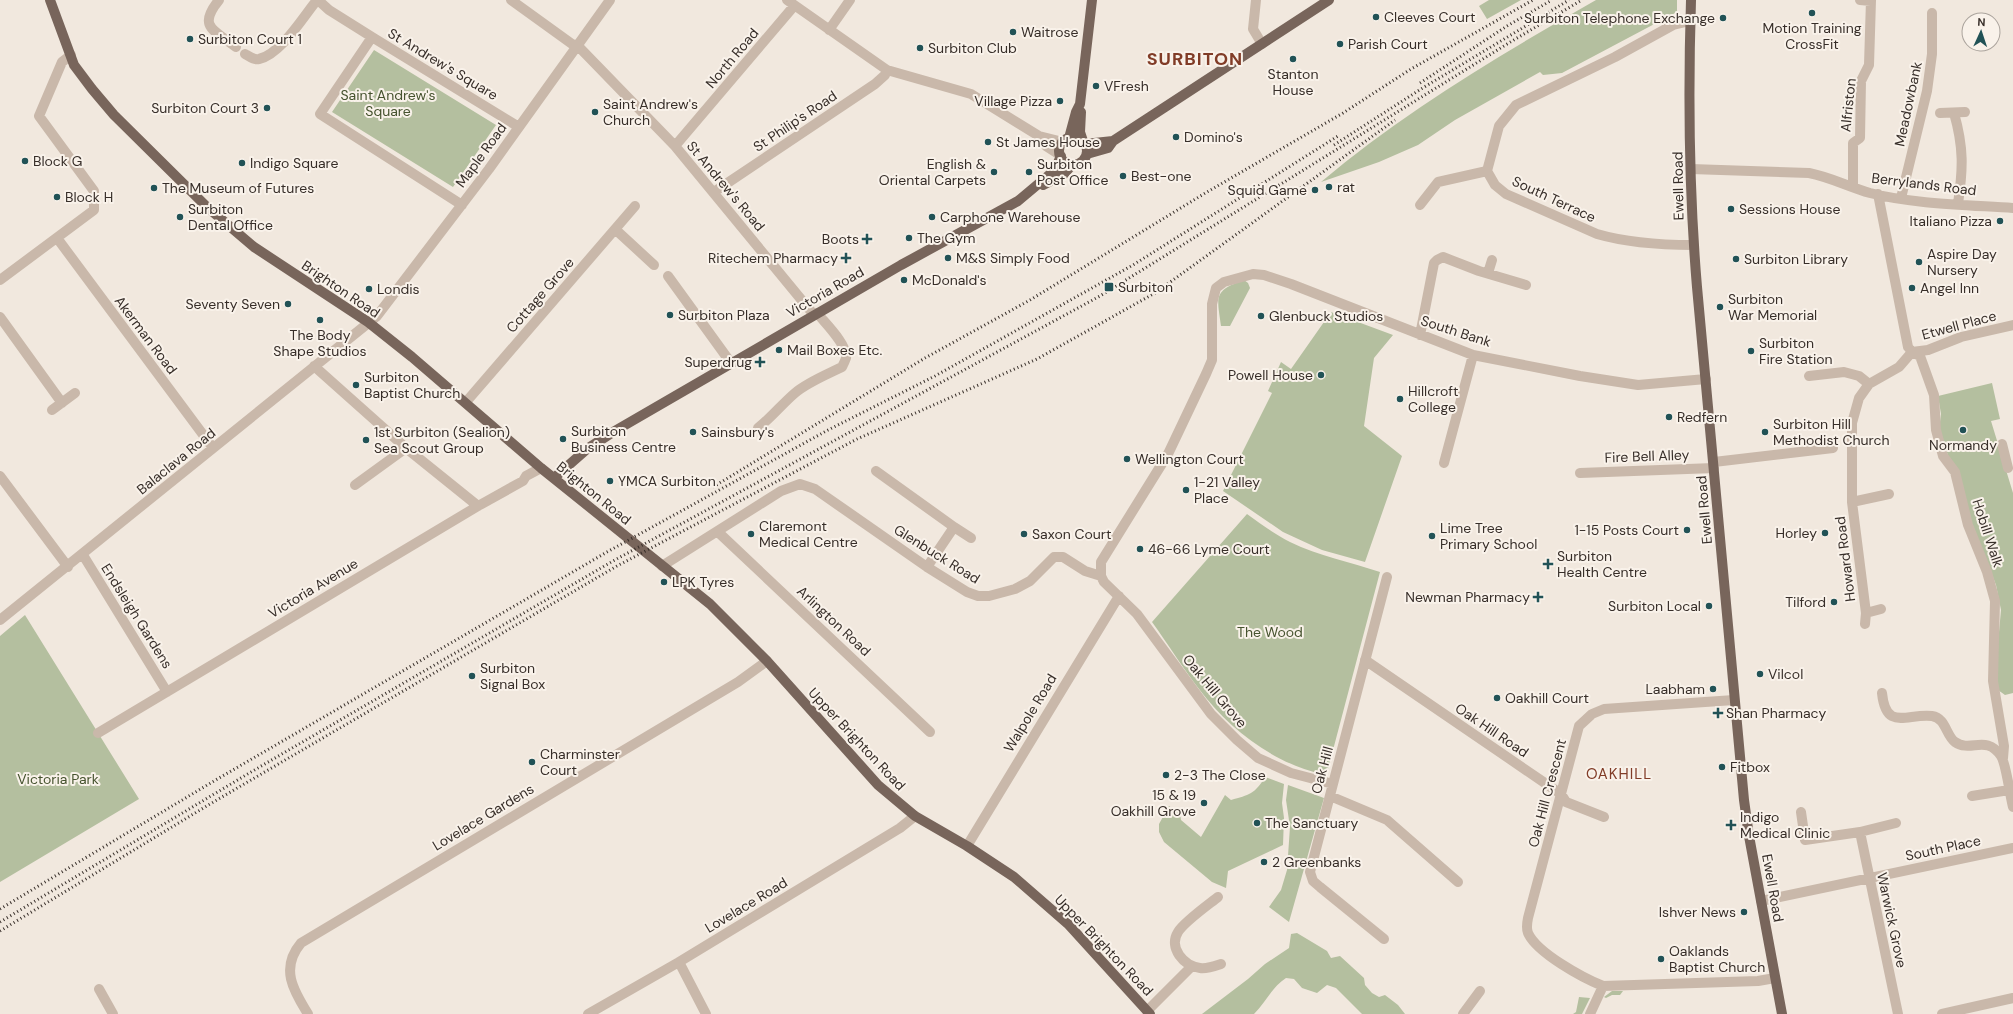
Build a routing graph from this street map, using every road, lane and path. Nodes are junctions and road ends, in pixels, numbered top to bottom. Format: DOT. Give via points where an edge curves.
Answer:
graph roads {
  1 [pos="50,0"];
  2 [pos="219,0"];
  3 [pos="318,0"];
  4 [pos="511,0"];
  5 [pos="610,0"];
  6 [pos="850,0"];
  7 [pos="1092,0"];
  8 [pos="1256,0"];
  9 [pos="1329,0"];
  10 [pos="1691,0"];
  11 [pos="1860,0"];
  12 [pos="1871,0"];
  13 [pos="790,3"];
  14 [pos="1932,13"];
  15 [pos="1690,21"];
  16 [pos="829,30"];
  17 [pos="372,37"];
  18 [pos="1262,44"];
  19 [pos="578,46"];
  20 [pos="236,47"];
  21 [pos="245,54"];
  22 [pos="71,55"];
  23 [pos="887,70"];
  24 [pos="1080,104"];
  25 [pos="1940,113"];
  26 [pos="519,126"];
  27 [pos="1039,136"];
  28 [pos="1066,140"];
  29 [pos="675,146"];
  30 [pos="1085,146"];
  31 [pos="1060,156"];
  32 [pos="1072,165"];
  33 [pos="1691,169"];
  34 [pos="1487,171"];
  35 [pos="1853,186"];
  36 [pos="1034,188"];
  37 [pos="714,192"];
  38 [pos="1878,194"];
  39 [pos="1901,198"];
  40 [pos="1958,204"];
  41 [pos="462,205"];
  42 [pos="1420,205"];
  43 [pos="635,206"];
  44 [pos="2013,208"];
  45 [pos="616,230"];
  46 [pos="56,238"];
  47 [pos="1693,245"];
  48 [pos="1492,260"];
  49 [pos="654,265"];
  50 [pos="1488,273"];
  51 [pos="668,276"];
  52 [pos="0,280"];
  53 [pos="1526,285"];
  54 [pos="815,314"];
  55 [pos="0,317"];
  56 [pos="368,322"];
  57 [pos="2013,326"];
  58 [pos="1420,335"];
  59 [pos="1912,352"];
  60 [pos="1473,355"];
  61 [pos="731,363"];
  62 [pos="314,366"];
  63 [pos="1809,376"];
  64 [pos="1706,379"];
  65 [pos="1869,384"];
  66 [pos="75,393"];
  67 [pos="466,402"];
  68 [pos="62,403"];
  69 [pos="52,410"];
  70 [pos="758,428"];
  71 [pos="2002,444"];
  72 [pos="213,448"];
  73 [pos="406,448"];
  74 [pos="1833,448"];
  75 [pos="2009,461"];
  76 [pos="1444,463"];
  77 [pos="1714,465"];
  78 [pos="541,468"];
  79 [pos="876,471"];
  80 [pos="1580,472"];
  81 [pos="0,476"];
  82 [pos="554,478"];
  83 [pos="355,485"];
  84 [pos="1888,494"];
  85 [pos="1852,502"];
  86 [pos="478,506"];
  87 [pos="954,527"];
  88 [pos="718,532"];
  89 [pos="971,538"];
  90 [pos="83,555"];
  91 [pos="662,566"];
  92 [pos="68,567"];
  93 [pos="927,567"];
  94 [pos="1101,576"];
  95 [pos="1387,577"];
  96 [pos="1119,596"];
  97 [pos="1880,609"];
  98 [pos="1866,612"];
  99 [pos="0,620"];
  100 [pos="1865,624"];
  101 [pos="1365,660"];
  102 [pos="767,662"];
  103 [pos="167,692"];
  104 [pos="1882,693"];
  105 [pos="1734,700"];
  106 [pos="930,732"];
  107 [pos="98,733"];
  108 [pos="2002,758"];
  109 [pos="2009,770"];
  110 [pos="1333,784"];
  111 [pos="2009,790"];
  112 [pos="1561,794"];
  113 [pos="1330,796"];
  114 [pos="1972,796"];
  115 [pos="2013,806"];
  116 [pos="1801,812"];
  117 [pos="915,816"];
  118 [pos="1604,817"];
  119 [pos="1896,822"];
  120 [pos="1860,832"];
  121 [pos="967,846"];
  122 [pos="2013,848"];
  123 [pos="1869,878"];
  124 [pos="1458,882"];
  125 [pos="1218,897"];
  126 [pos="1761,901"];
  127 [pos="1384,939"];
  128 [pos="679,962"];
  129 [pos="1222,964"];
  130 [pos="1192,966"];
  131 [pos="1774,978"];
  132 [pos="1604,986"];
  133 [pos="99,989"];
  134 [pos="1480,991"];
  135 [pos="2013,998"];
  136 [pos="1148,1012"];
  137 [pos="113,1014"];
  138 [pos="308,1014"];
  139 [pos="588,1014"];
  140 [pos="706,1014"];
  141 [pos="1463,1014"];
  142 [pos="1590,1014"];
  143 [pos="1782,1014"];
  144 [pos="1898,1014"];
  145 [pos="1942,1014"];
  1 -- 22 [label="main road, Brighton Road"];
  2 -- 20 [label="street" via="210,12 208,20 211,28"];
  3 -- 17 [label="street" via="329,10"];
  3 -- 21 [label="street" via="276,51 259,59 252,59"];
  4 -- 19 [label="street, St Andrew's Road"];
  5 -- 19 [label="street, Maple Road"];
  6 -- 16 [label="street"];
  7 -- 24 [label="main road"];
  8 -- 18 [label="street" via="1252,29"];
  9 -- 18 [label="main road"];
  10 -- 15 [label="main road, Ewell Road"];
  11 -- 12 [label="street, Alfriston"];
  12 -- 35 [label="street, Alfriston" via="1869,65 1861,81 1860,138 1853,143"];
  13 -- 16 [label="street"];
  13 -- 29 [label="street, North Road"];
  14 -- 39 [label="street, Meadowbank" via="1932,54 1927,91"];
  15 -- 33 [label="main road, Ewell Road"];
  15 -- 34 [label="street" via="1673,25 1615,57 1516,105 1499,126"];
  16 -- 23 [label="street"];
  17 -- 26 [label="street, St Andrew's Square"];
  17 -- 41 [label="street, St Andrew's Square" via="320,114"];
  18 -- 30 [label="main road" via="1113,141 1108,148"];
  19 -- 26 [label="street, Maple Road"];
  19 -- 29 [label="street, St Andrew's Road"];
  22 -- 46 [label="street" via="62,62 39,116 94,191 94,210"];
  22 -- 56 [label="main road, Brighton Road" via="79,71 114,115 222,220 254,247"];
  23 -- 27 [label="street" via="971,94"];
  23 -- 37 [label="street, St Philip's Road" via="875,84"];
  24 -- 28 [label="main road"];
  24 -- 30 [label="main road"];
  25 -- 40 [label="street" via="1960,113 1963,166"];
  26 -- 41 [label="street, Maple Road"];
  27 -- 28 [label="street"];
  27 -- 31 [label="street" via="1046,146"];
  28 -- 30 [label="main road" via="1075,137"];
  28 -- 31 [label="main road" via="1060,149"];
  29 -- 37 [label="street, St Andrew's Road"];
  30 -- 32 [label="main road" via="1081,163"];
  31 -- 32 [label="main road"];
  31 -- 36 [label="main road, Victoria Road" via="1056,167"];
  32 -- 36 [label="main road, Victoria Road" via="1064,174"];
  33 -- 35 [label="street, Berrylands Road" via="1808,173"];
  33 -- 47 [label="main road, Ewell Road"];
  34 -- 42 [label="street" via="1438,182"];
  34 -- 47 [label="street, South Terrace" via="1495,185 1506,194 1597,234 1649,243"];
  35 -- 38 [label="street, Berrylands Road"];
  36 -- 54 [label="main road, Victoria Road" via="1018,201"];
  37 -- 54 [label="street, St Andrew's Road"];
  38 -- 39 [label="street, Berrylands Road"];
  38 -- 59 [label="street" via="1908,347"];
  39 -- 40 [label="street, Berrylands Road"];
  40 -- 44 [label="street, Berrylands Road"];
  41 -- 56 [label="street, Maple Road" via="377,316"];
  43 -- 45 [label="street, Cottage Grove"];
  45 -- 49 [label="street"];
  45 -- 67 [label="street, Cottage Grove"];
  46 -- 52 [label="street"];
  46 -- 72 [label="street, Akerman Road"];
  47 -- 64 [label="main road, Ewell Road"];
  48 -- 50 [label="street"];
  50 -- 53 [label="street"];
  50 -- 58 [label="street" via="1459,265 1443,257 1437,260 1434,263"];
  51 -- 61 [label="street"];
  54 -- 61 [label="main road, Victoria Road"];
  54 -- 70 [label="street, St Andrew's Road" via="845,350 846,358 842,367 796,392"];
  55 -- 68 [label="street"];
  56 -- 62 [label="street, Balaclava Road"];
  56 -- 67 [label="main road, Brighton Road"];
  57 -- 59 [label="street, Etwell Place" via="1961,337 1928,350"];
  58 -- 60 [label="street, South Bank"];
  58 -- 94 [label="street, South Bank" via="1264,275 1253,274 1224,282 1216,288 1212,360 1168,454 1101,562"];
  59 -- 65 [label="street, Howard Road" via="1899,367"];
  59 -- 108 [label="street, Hobill Walk" via="1920,356 1928,375 1934,394 1936,430 1943,456 1956,472 1968,525 1987,572 1995,601 1993,681 2004,746"];
  60 -- 64 [label="street, South Bank" via="1638,385"];
  60 -- 76 [label="street"];
  61 -- 82 [label="main road, Victoria Road" via="598,441"];
  62 -- 72 [label="street, Balaclava Road"];
  62 -- 73 [label="street"];
  63 -- 65 [label="street" via="1844,372 1859,376"];
  64 -- 77 [label="main road, Ewell Road"];
  65 -- 85 [label="street, Howard Road" via="1859,398 1852,423"];
  66 -- 68 [label="street"];
  67 -- 78 [label="main road, Brighton Road"];
  68 -- 69 [label="street"];
  71 -- 75 [label="street"];
  72 -- 90 [label="street, Balaclava Road"];
  73 -- 83 [label="street"];
  73 -- 86 [label="street"];
  74 -- 77 [label="street, Fire Bell Alley"];
  77 -- 80 [label="street, Fire Bell Alley"];
  77 -- 105 [label="main road, Ewell Road"];
  78 -- 82 [label="main road, Brighton Road"];
  78 -- 86 [label="street, Victoria Avenue"];
  79 -- 87 [label="street" via="893,477"];
  81 -- 92 [label="street"];
  82 -- 91 [label="main road, Brighton Road"];
  84 -- 85 [label="street, Howard Road"];
  85 -- 98 [label="street, Howard Road"];
  86 -- 103 [label="street, Victoria Avenue"];
  87 -- 89 [label="street"];
  87 -- 93 [label="street"];
  88 -- 91 [label="street, Glenbuck Road"];
  88 -- 93 [label="street, Glenbuck Road" via="781,491 800,484 815,489"];
  88 -- 106 [label="street, Arlington Road"];
  90 -- 92 [label="street, Balaclava Road"];
  90 -- 103 [label="street, Endsleigh Gardens"];
  91 -- 102 [label="main road, Upper Brighton Road" via="728,620"];
  92 -- 99 [label="street, Balaclava Road"];
  93 -- 94 [label="street, Glenbuck Road" via="978,596 989,596 1014,589 1030,581 1054,557 1063,557 1085,571"];
  94 -- 96 [label="street, Oak Hill Grove"];
  95 -- 101 [label="street, Oak Hill"];
  96 -- 110 [label="street, Oak Hill Grove" via="1137,614 1211,714 1237,740 1258,758 1291,773"];
  96 -- 121 [label="street, Walpole Road"];
  97 -- 98 [label="street, Howard Road"];
  98 -- 100 [label="street, Howard Road"];
  101 -- 110 [label="street, Oak Hill"];
  101 -- 112 [label="street, Oak Hill Road"];
  102 -- 117 [label="main road, Upper Brighton Road" via="878,785"];
  102 -- 138 [label="street, Lovelace Gardens" via="738,682 301,943 293,952 289,967 292,982"];
  103 -- 107 [label="street, Victoria Avenue"];
  104 -- 108 [label="street" via="1885,710 1892,717 1901,719 1932,716 1940,720 1954,742 1963,745 1992,746"];
  105 -- 112 [label="street, Oak Hill Crescent" via="1604,709 1592,714 1579,726"];
  105 -- 126 [label="main road, Ewell Road" via="1745,807"];
  108 -- 109 [label="street, Hobill Walk"];
  109 -- 111 [label="street, Hobill Walk"];
  110 -- 113 [label="street, Oak Hill"];
  111 -- 114 [label="street"];
  111 -- 115 [label="street, Hobill Walk"];
  112 -- 118 [label="street, Oak Hill Road" via="1566,802"];
  112 -- 132 [label="street, Oak Hill Crescent" via="1528,918 1527,931 1535,943 1553,958"];
  113 -- 124 [label="street" via="1387,820"];
  113 -- 127 [label="street, Oak Hill" via="1310,872 1313,881"];
  116 -- 120 [label="street" via="1805,840"];
  117 -- 121 [label="main road, Upper Brighton Road"];
  117 -- 128 [label="street, Lovelace Road" via="900,828"];
  119 -- 120 [label="street"];
  120 -- 123 [label="street, Warwick Grove"];
  121 -- 136 [label="main road, Upper Brighton Road" via="1014,877 1068,924"];
  122 -- 123 [label="street, South Place"];
  123 -- 126 [label="street, South Place"];
  123 -- 144 [label="street, Warwick Grove"];
  125 -- 130 [label="street" via="1181,928 1175,938 1176,951"];
  126 -- 131 [label="main road, Ewell Road"];
  128 -- 139 [label="street, Lovelace Road"];
  128 -- 140 [label="street"];
  129 -- 130 [label="street" via="1201,969"];
  130 -- 136 [label="street"];
  131 -- 132 [label="street" via="1758,981"];
  131 -- 143 [label="main road, Ewell Road"];
  132 -- 142 [label="street"];
  133 -- 137 [label="street"];
  134 -- 141 [label="street"];
  135 -- 145 [label="street"];
}
